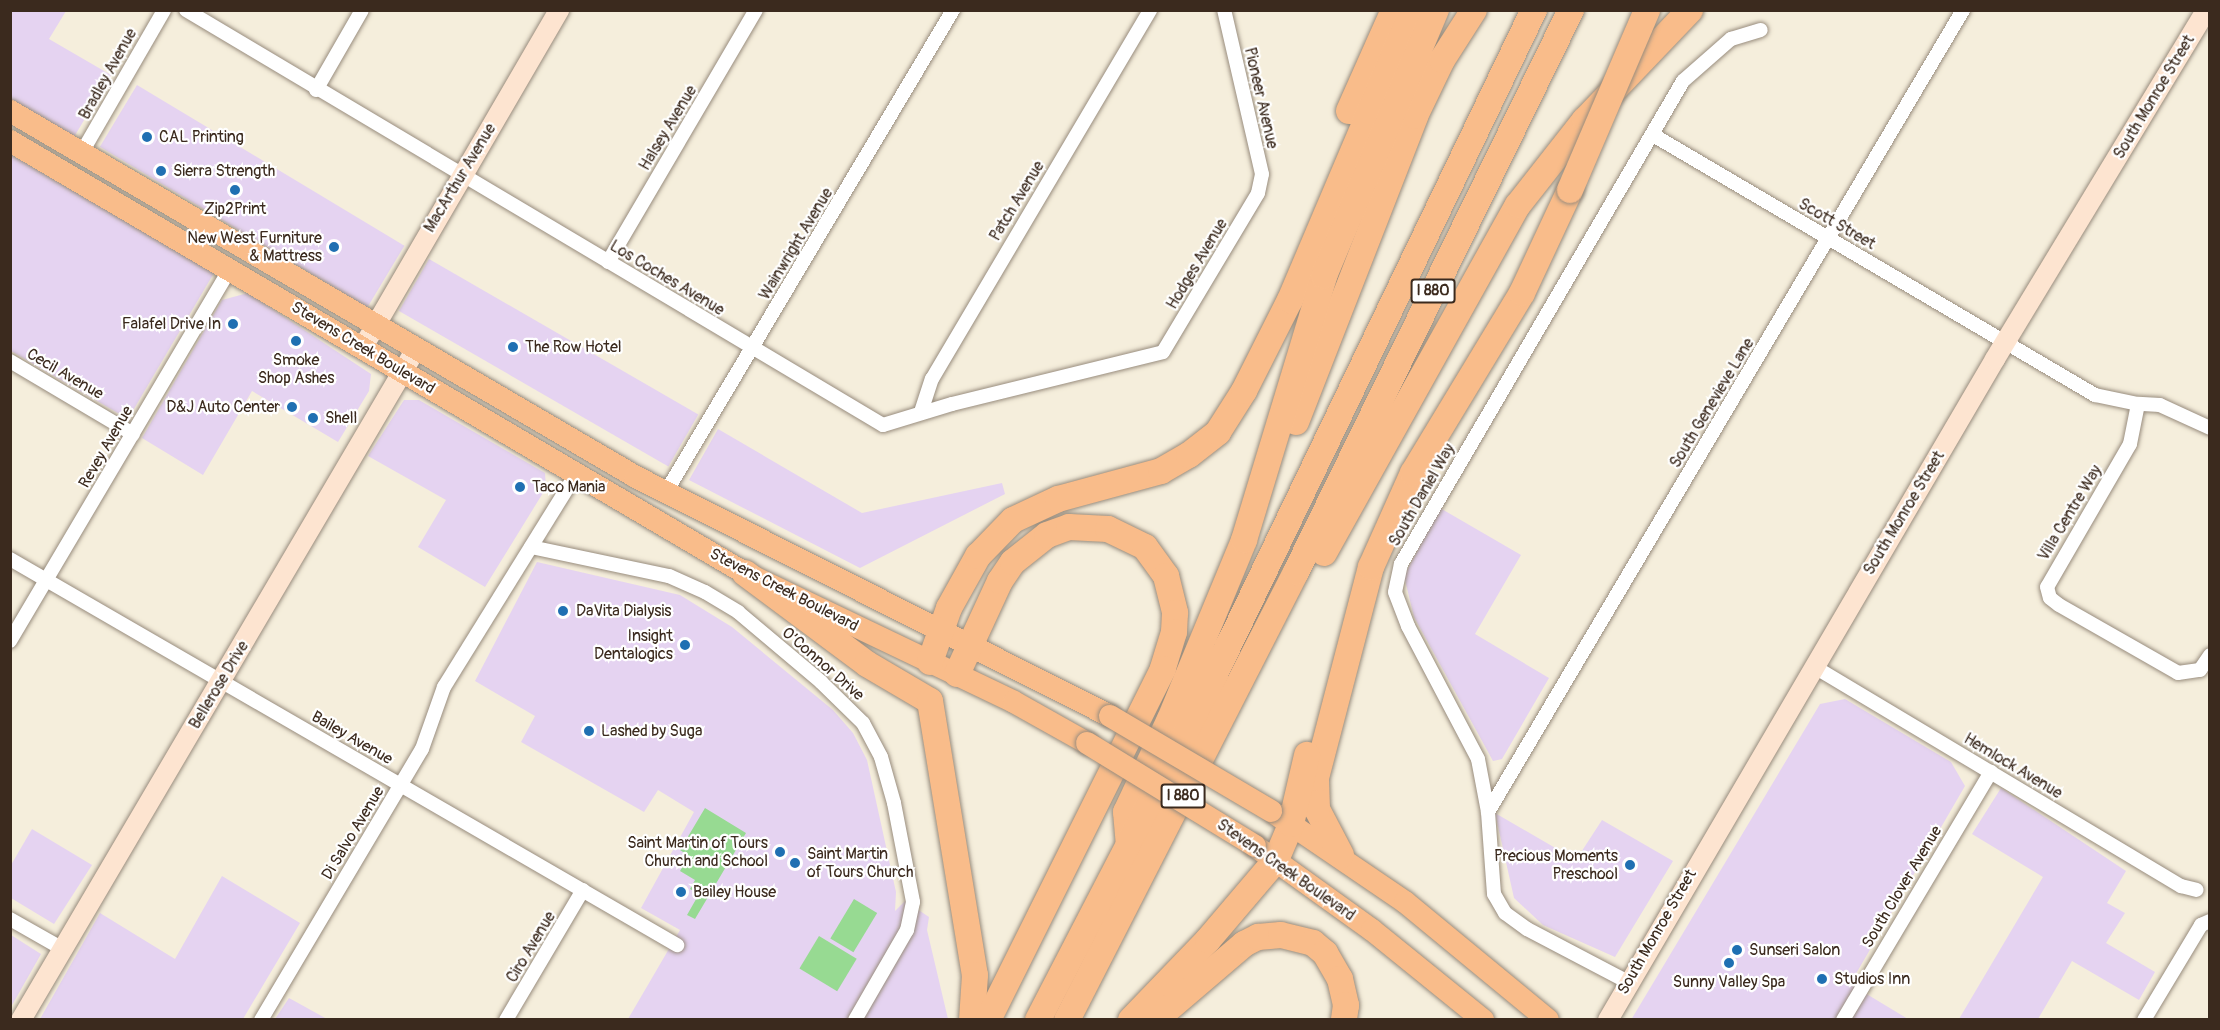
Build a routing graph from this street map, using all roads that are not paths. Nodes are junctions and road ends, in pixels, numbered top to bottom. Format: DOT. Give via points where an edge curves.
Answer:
graph roads {
  1 [pos="164,10"];
  2 [pos="186,10"];
  3 [pos="362,10"];
  4 [pos="559,10"];
  5 [pos="756,10"];
  6 [pos="953,10"];
  7 [pos="1150,10"];
  8 [pos="1224,10"];
  9 [pos="1394,10"];
  10 [pos="1413,10"];
  11 [pos="1436,10"];
  12 [pos="1474,10"];
  13 [pos="1534,10"];
  14 [pos="1571,10"];
  15 [pos="1647,10"];
  16 [pos="1690,10"];
  17 [pos="1704,10"];
  18 [pos="1963,10"];
  19 [pos="2206,10"];
  20 [pos="1761,30"];
  21 [pos="1656,46"];
  22 [pos="315,90"];
  23 [pos="10,111"];
  24 [pos="1653,135"];
  25 [pos="10,141"];
  26 [pos="81,154"];
  27 [pos="462,176"];
  28 [pos="72,178"];
  29 [pos="1258,193"];
  30 [pos="168,205"];
  31 [pos="1829,238"];
  32 [pos="608,262"];
  33 [pos="230,269"];
  34 [pos="375,325"];
  35 [pos="2005,343"];
  36 [pos="363,347"];
  37 [pos="416,349"];
  38 [pos="753,349"];
  39 [pos="1163,352"];
  40 [pos="10,362"];
  41 [pos="1257,365"];
  42 [pos="402,371"];
  43 [pos="2138,404"];
  44 [pos="921,412"];
  45 [pos="2210,428"];
  46 [pos="133,434"];
  47 [pos="576,474"];
  48 [pos="636,477"];
  49 [pos="666,492"];
  50 [pos="1244,540"];
  51 [pos="531,547"];
  52 [pos="10,559"];
  53 [pos="1296,572"];
  54 [pos="745,573"];
  55 [pos="47,580"];
  56 [pos="1356,617"];
  57 [pos="942,632"];
  58 [pos="10,641"];
  59 [pos="970,644"];
  60 [pos="2210,655"];
  61 [pos="930,662"];
  62 [pos="1813,666"];
  63 [pos="957,674"];
  64 [pos="221,681"];
  65 [pos="1990,772"];
  66 [pos="400,785"];
  67 [pos="1488,812"];
  68 [pos="1281,818"];
  69 [pos="1129,846"];
  70 [pos="1341,855"];
  71 [pos="1276,860"];
  72 [pos="583,890"];
  73 [pos="2197,890"];
  74 [pos="10,919"];
  75 [pos="2210,921"];
  76 [pos="677,945"];
  77 [pos="61,948"];
  78 [pos="1628,982"];
  79 [pos="21,1020"];
  80 [pos="261,1020"];
  81 [pos="506,1020"];
  82 [pos="855,1020"];
  83 [pos="972,1020"];
  84 [pos="988,1020"];
  85 [pos="1038,1020"];
  86 [pos="1067,1020"];
  87 [pos="1131,1020"];
  88 [pos="1155,1020"];
  89 [pos="1344,1020"];
  90 [pos="1483,1020"];
  91 [pos="1548,1020"];
  92 [pos="1608,1020"];
  93 [pos="1843,1020"];
  94 [pos="2144,1020"];
  1 -- 26 [label="street, Bradley Avenue"];
  2 -- 22 [label="street, Los Coches Avenue"];
  3 -- 22 [label="street"];
  4 -- 27 [label="main road, MacArthur Avenue"];
  5 -- 32 [label="street, Halsey Avenue"];
  6 -- 38 [label="street, Wainwright Avenue"];
  7 -- 44 [label="street, Patch Avenue" via="932,379"];
  8 -- 29 [label="street, Pioneer Avenue" via="1262,174"];
  9 -- 41 [label="highway" via="1333,155"];
  10 -- 41 [label="highway" via="1290,300"];
  11 -- 50 [label="highway" via="1324,276"];
  12 -- 50 [label="highway" via="1442,60 1415,116 1261,516"];
  13 -- 69 [label="highway, I 880"];
  14 -- 53 [label="highway, I 880"];
  15 -- 56 [label="highway, bridge" via="1522,293 1397,503"];
  16 -- 21 [label="highway"];
  17 -- 21 [label="highway"];
  18 -- 31 [label="street, South Genevieve Lane"];
  19 -- 35 [label="main road, South Monroe Street"];
  20 -- 24 [label="street, South Daniel Way" via="1731,39 1691,73"];
  21 -- 53 [label="highway" via="1585,120 1518,205 1324,553"];
  22 -- 27 [label="street, Los Coches Avenue"];
  23 -- 26 [label="main road, Stevens Creek Boulevard"];
  24 -- 31 [label="street, Scott Street"];
  24 -- 67 [label="street, South Daniel Way" via="1401,564 1395,592 1408,626 1478,759"];
  25 -- 28 [label="main road, Stevens Creek Boulevard"];
  26 -- 30 [label="main road, Stevens Creek Boulevard"];
  27 -- 32 [label="street, Los Coches Avenue"];
  27 -- 34 [label="main road, MacArthur Avenue"];
  28 -- 30 [label="main road, Stevens Creek Boulevard" via="83,172 94,175 138,202"];
  28 -- 33 [label="main road, Stevens Creek Boulevard"];
  29 -- 39 [label="street, Hodges Avenue"];
  30 -- 34 [label="main road, Stevens Creek Boulevard"];
  31 -- 35 [label="street, Scott Street"];
  31 -- 67 [label="street, South Genevieve Lane"];
  32 -- 38 [label="street, Los Coches Avenue"];
  33 -- 36 [label="main road, Stevens Creek Boulevard"];
  33 -- 46 [label="street, Revey Avenue"];
  34 -- 36 [label="main road, MacArthur Avenue"];
  34 -- 37 [label="main road, Stevens Creek Boulevard"];
  35 -- 43 [label="street" via="2094,395"];
  35 -- 62 [label="main road, South Monroe Street"];
  36 -- 42 [label="main road, Stevens Creek Boulevard"];
  37 -- 42 [label="main road, Bellerose Drive"];
  37 -- 48 [label="main road, Stevens Creek Boulevard"];
  38 -- 44 [label="street, Los Coches Avenue" via="883,425"];
  38 -- 49 [label="street, Wainwright Avenue"];
  39 -- 44 [label="street, Los Coches Avenue"];
  40 -- 46 [label="street, Cecil Avenue"];
  41 -- 57 [label="highway" via="1218,432 1189,455 1143,478 1058,499 1013,520 978,556 950,608"];
  42 -- 47 [label="main road, Stevens Creek Boulevard"];
  42 -- 64 [label="main road, Bellerose Drive"];
  43 -- 45 [label="street" via="2160,405"];
  43 -- 60 [label="street, Villa Centre Way" via="2130,444 2052,577 2048,593 2059,605 2178,673 2200,670"];
  46 -- 55 [label="street, Revey Avenue"];
  47 -- 48 [label="main road"];
  47 -- 51 [label="street, Di Salvo Avenue"];
  47 -- 54 [label="main road, Stevens Creek Boulevard"];
  48 -- 49 [label="main road, Stevens Creek Boulevard"];
  49 -- 57 [label="main road, Stevens Creek Boulevard"];
  50 -- 69 [label="highway" via="1170,719 1126,812"];
  51 -- 66 [label="street, Di Salvo Avenue" via="444,687 422,749"];
  51 -- 82 [label="street, O’Connor Drive" via="669,576 705,592 738,612 863,723 881,757 889,784 913,902 907,930"];
  52 -- 55 [label="street, Bailey Avenue"];
  53 -- 86 [label="highway, I 880"];
  54 -- 61 [label="main road, Stevens Creek Boulevard"];
  54 -- 83 [label="highway" via="858,657 930,701 975,975"];
  55 -- 58 [label="street, Revey Avenue"];
  55 -- 64 [label="street, Bailey Avenue"];
  56 -- 68 [label="highway" via="1336,648"];
  56 -- 70 [label="highway" via="1316,778 1317,809"];
  57 -- 59 [label="main road, Stevens Creek Boulevard"];
  57 -- 61 [label="highway"];
  59 -- 63 [label="highway"];
  59 -- 68 [label="main road, Stevens Creek Boulevard, bridge" via="1102,711"];
  59 -- 84 [label="highway" via="1013,562 1047,535 1069,527 1108,529 1145,548 1156,560 1172,595 1174,632 1163,669"];
  61 -- 63 [label="main road, Stevens Creek Boulevard"];
  62 -- 65 [label="street, Hemlock Avenue"];
  62 -- 78 [label="main road, South Monroe Street"];
  63 -- 71 [label="main road, Stevens Creek Boulevard, bridge" via="1087,742"];
  64 -- 66 [label="street, Bailey Avenue"];
  64 -- 77 [label="main road, Bellerose Drive"];
  65 -- 73 [label="street, Hemlock Avenue" via="2181,886"];
  65 -- 93 [label="street, South Clover Avenue"];
  66 -- 72 [label="street, Bailey Avenue"];
  66 -- 80 [label="street, Di Salvo Avenue"];
  67 -- 78 [label="street, South Daniel Way" via="1494,894 1505,913 1527,929"];
  68 -- 70 [label="main road, Stevens Creek Boulevard"];
  68 -- 71 [label="highway"];
  69 -- 85 [label="highway, I 880"];
  70 -- 91 [label="main road, Stevens Creek Boulevard" via="1405,902"];
  71 -- 87 [label="highway" via="1208,940"];
  71 -- 90 [label="main road, Stevens Creek Boulevard" via="1372,930"];
  72 -- 76 [label="street, Bailey Avenue"];
  72 -- 81 [label="street, Ciro Avenue"];
  74 -- 77 [label="street"];
  75 -- 94 [label="street" via="2201,925"];
  77 -- 79 [label="main road, Bellerose Drive"];
  78 -- 92 [label="main road, South Monroe Street"];
  88 -- 89 [label="highway" via="1244,944 1258,937 1281,935 1313,943 1325,952 1340,979 1346,1005"];
}
